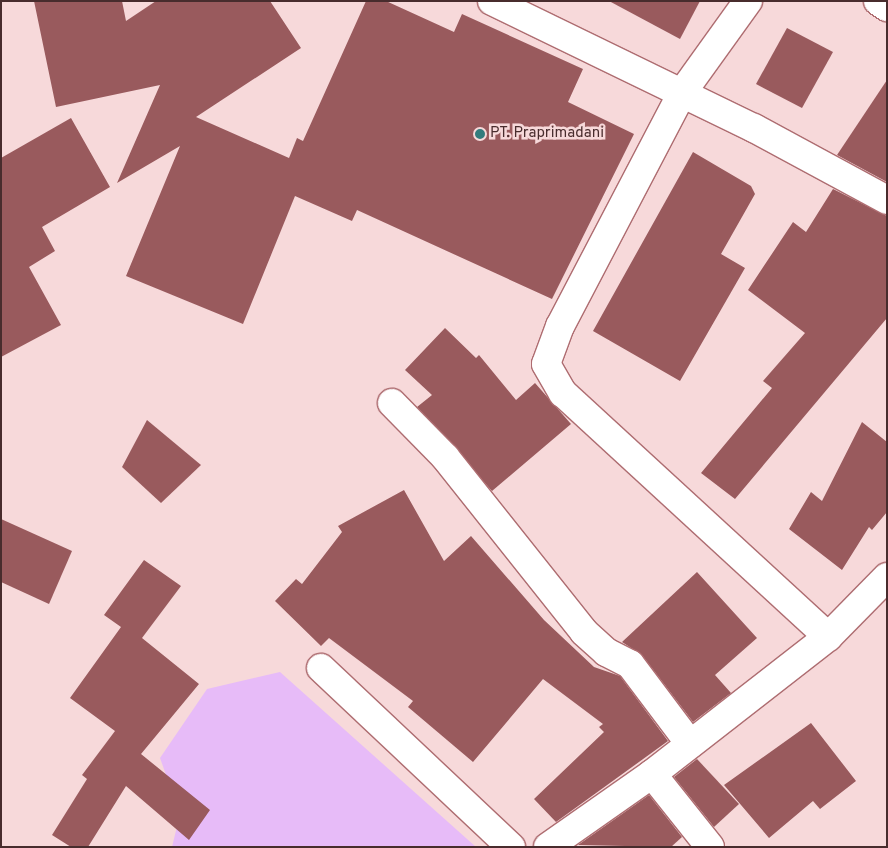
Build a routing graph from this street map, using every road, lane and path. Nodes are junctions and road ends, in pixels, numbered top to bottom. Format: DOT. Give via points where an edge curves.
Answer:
graph roads {
  1 [pos="492,1"];
  2 [pos="748,1"];
  3 [pos="878,1"];
  4 [pos="887,7"];
  5 [pos="682,93"];
  6 [pos="887,200"];
  7 [pos="392,403"];
  8 [pos="887,577"];
  9 [pos="828,637"];
  10 [pos="321,668"];
  11 [pos="690,744"];
  12 [pos="652,774"];
  13 [pos="512,847"];
  14 [pos="548,847"];
  15 [pos="710,847"];
  1 -- 5 [label="street"];
  2 -- 5 [label="street"];
  3 -- 4 [label="street"];
  5 -- 6 [label="street"];
  5 -- 9 [label="street" via="560,326 546,364 563,393"];
  7 -- 11 [label="street" via="433,443 584,632 636,671"];
  8 -- 9 [label="street"];
  9 -- 11 [label="street"];
  10 -- 13 [label="street"];
  11 -- 12 [label="street"];
  12 -- 14 [label="street"];
  12 -- 15 [label="street"];
}
